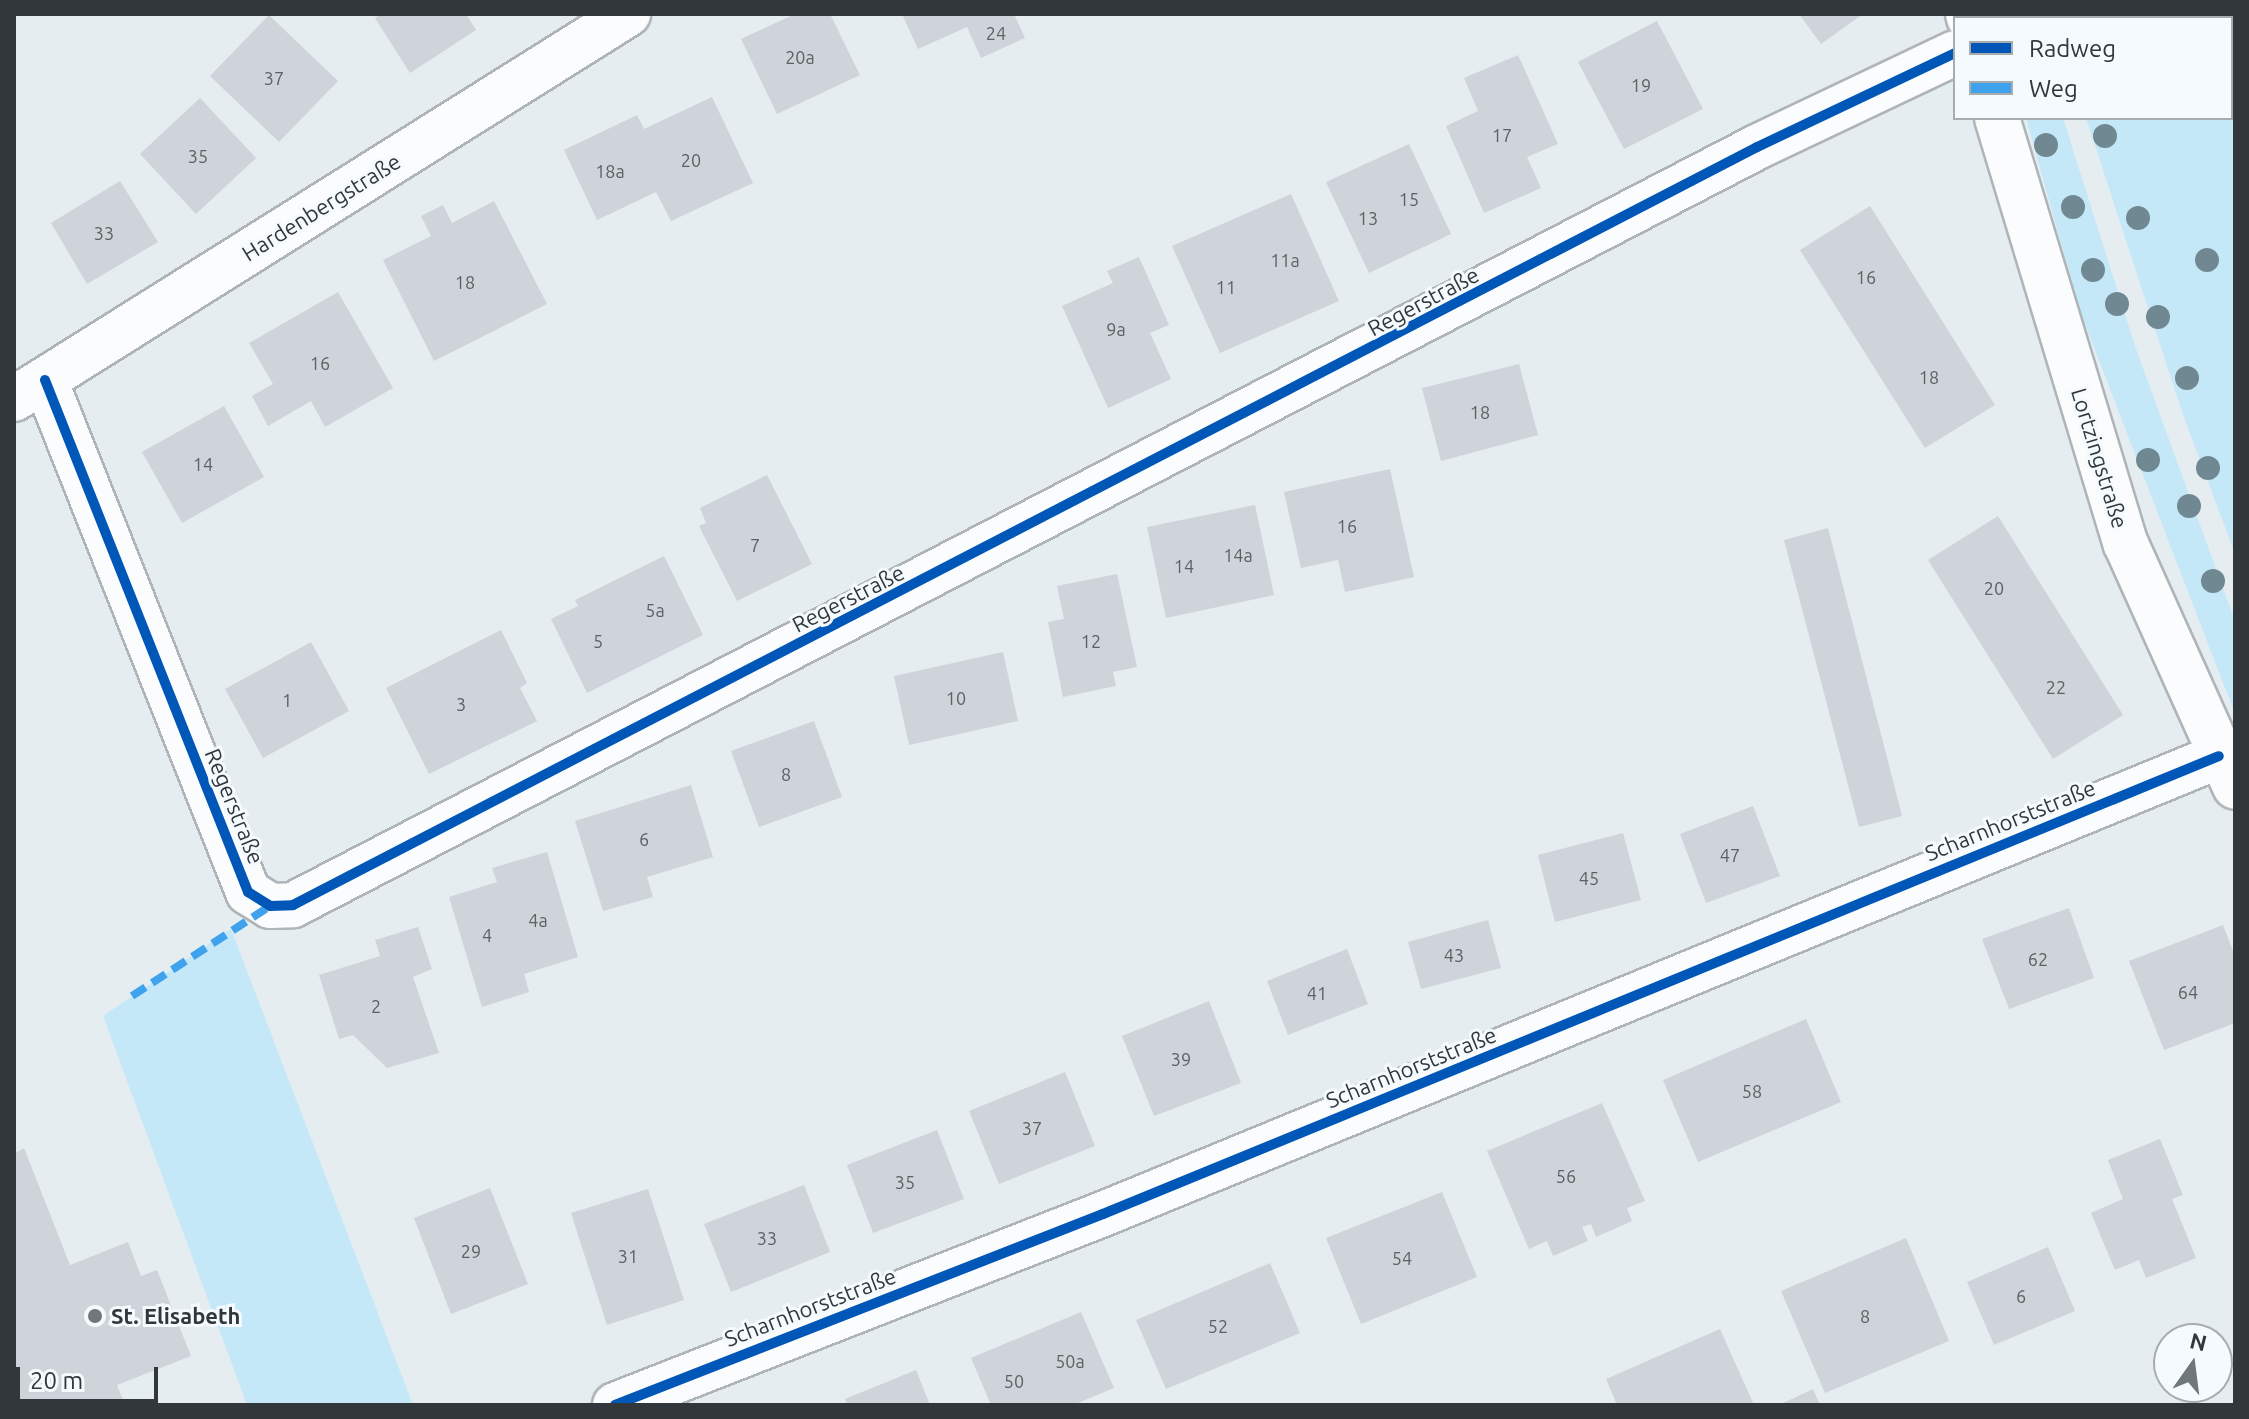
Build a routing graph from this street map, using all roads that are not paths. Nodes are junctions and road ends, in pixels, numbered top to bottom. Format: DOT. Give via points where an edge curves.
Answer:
graph roads {
  1 [pos="628,14"];
  2 [pos="1953,54"];
  3 [pos="1998,120"];
  4 [pos="30,389"];
  5 [pos="2227,772"];
  6 [pos="615,1405"];
  1 -- 4 [label="street, Hardenbergstraße"];
  2 -- 4 [label="street, Regerstraße" via="1757,147 293,905 270,906 248,892"];
  3 -- 5 [label="street, Lortzingstraße" via="2126,544"];
  5 -- 6 [label="street, Scharnhorststraße"];
}
